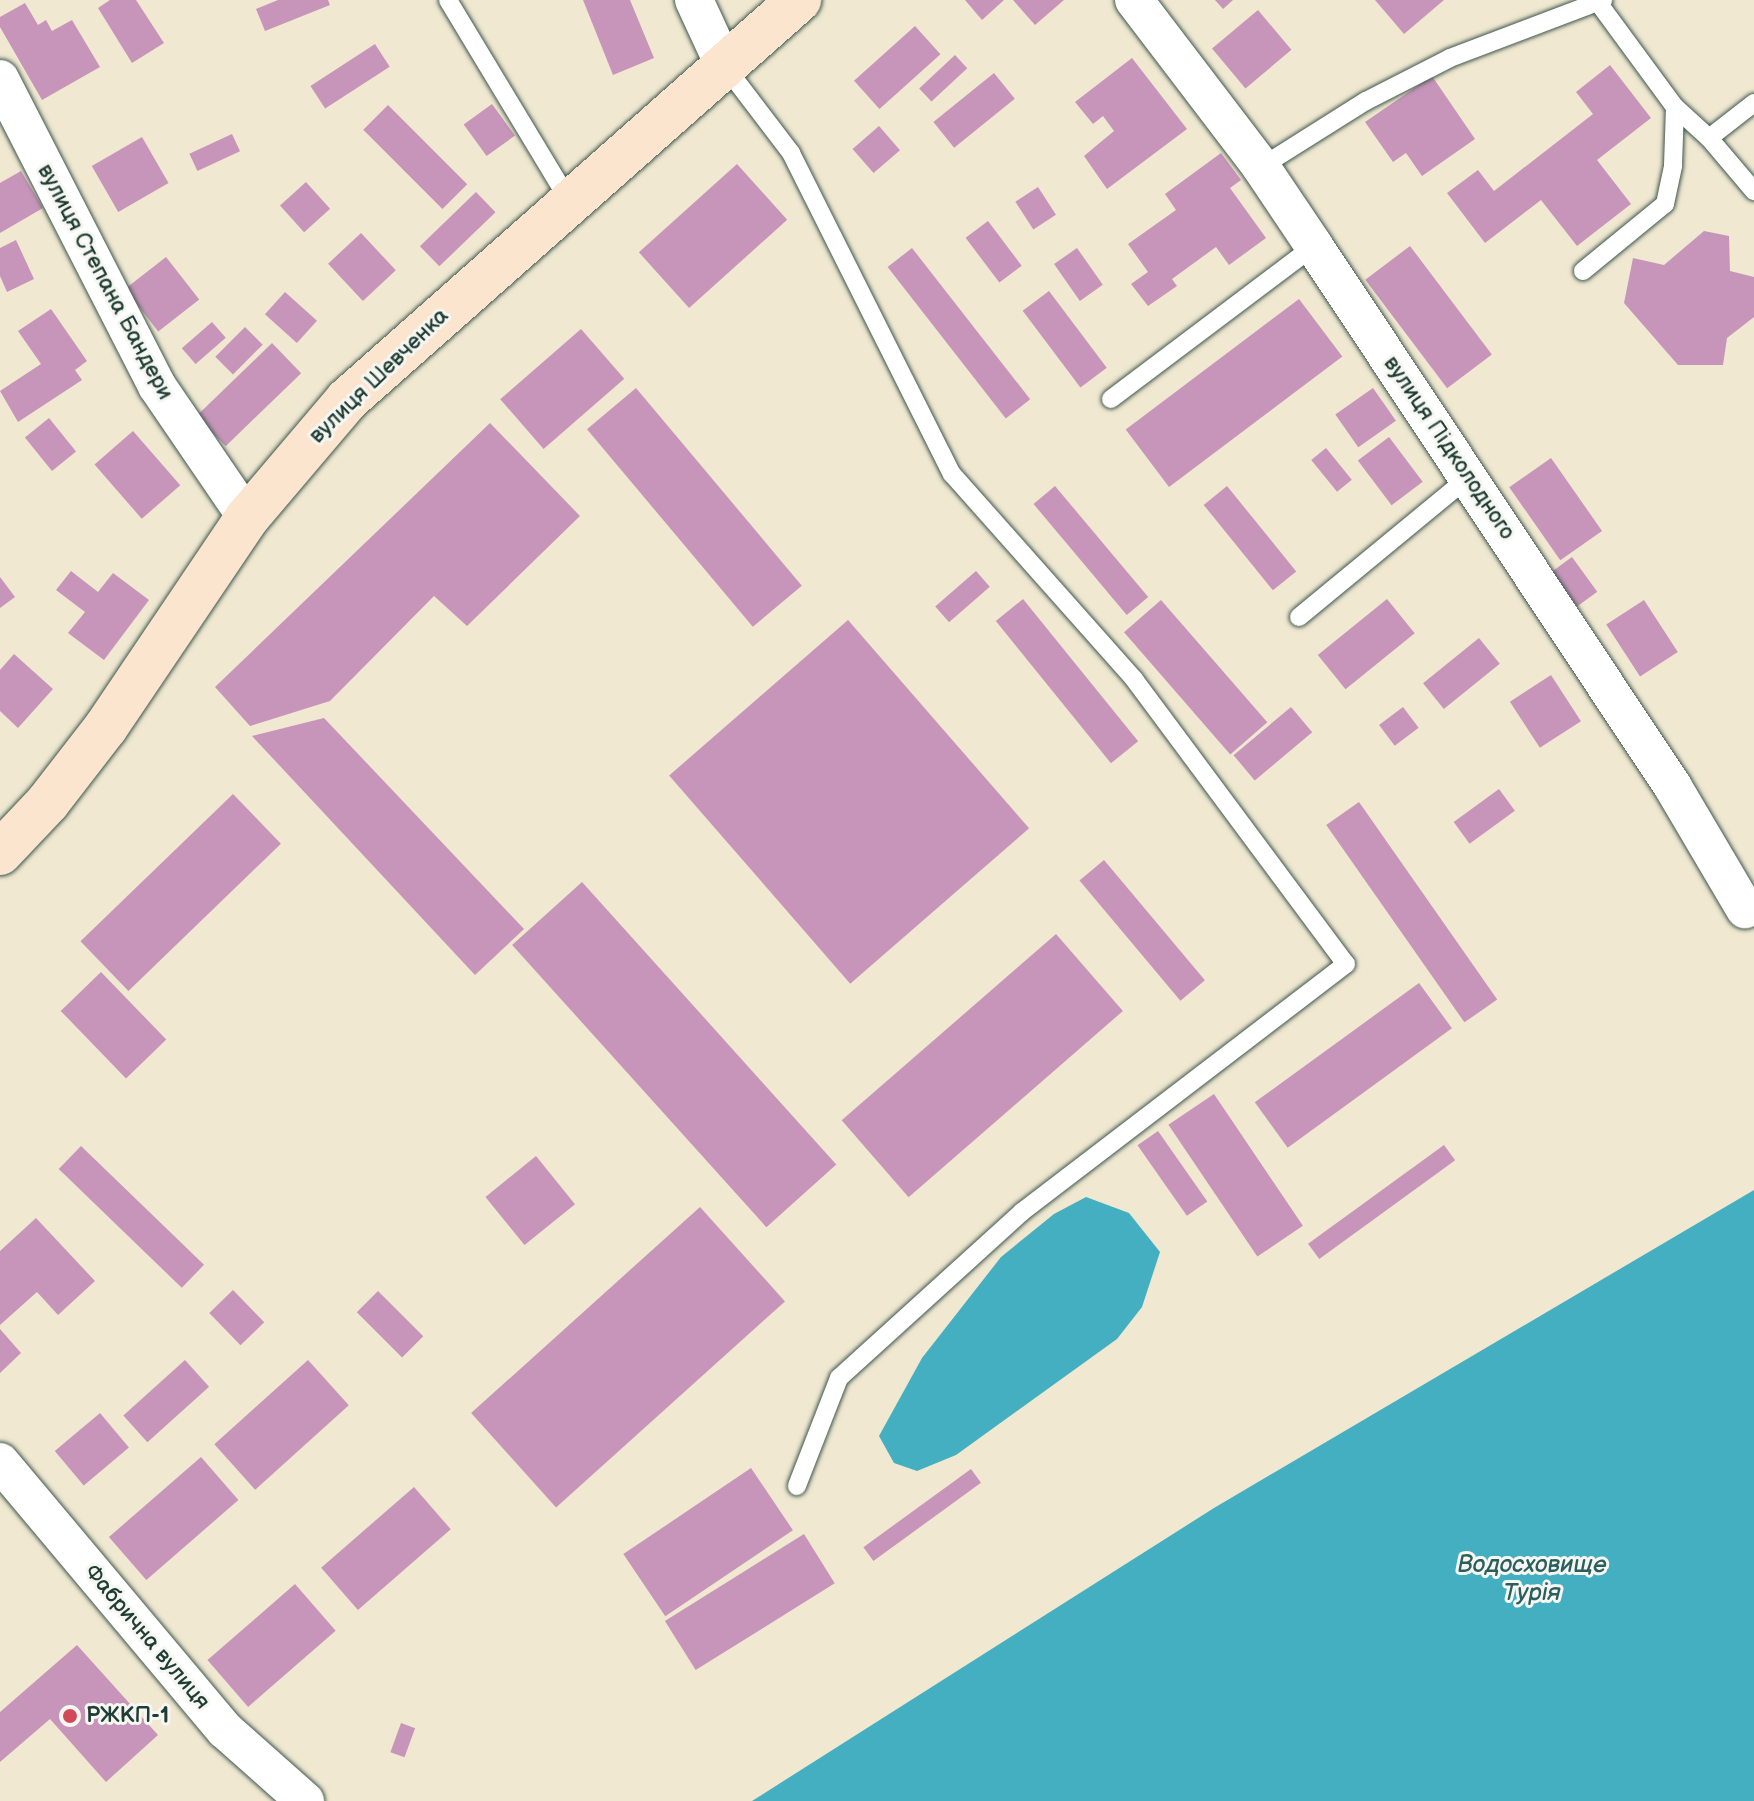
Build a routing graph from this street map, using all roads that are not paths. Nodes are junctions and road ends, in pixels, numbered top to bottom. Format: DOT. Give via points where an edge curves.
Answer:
graph roads {
  1 [pos="448,0"];
  2 [pos="694,0"];
  3 [pos="799,0"];
  4 [pos="1134,0"];
  5 [pos="1600,1"];
  6 [pos="724,65"];
  7 [pos="0,79"];
  8 [pos="1754,103"];
  9 [pos="1675,107"];
  10 [pos="1709,138"];
  11 [pos="1261,167"];
  12 [pos="1754,191"];
  13 [pos="570,202"];
  14 [pos="1314,246"];
  15 [pos="1583,271"];
  16 [pos="1111,399"];
  17 [pos="1469,477"];
  18 [pos="247,518"];
  19 [pos="1299,617"];
  20 [pos="0,853"];
  21 [pos="1745,909"];
  22 [pos="0,1462"];
  23 [pos="797,1486"];
  24 [pos="305,1801"];
  1 -- 13 [label="lane"];
  2 -- 6 [label="street"];
  3 -- 6 [label="street, вулиця Шевченка"];
  4 -- 11 [label="street, вулиця Підколодного"];
  5 -- 9 [label="lane"];
  5 -- 11 [label="lane" via="1450,58 1366,101"];
  6 -- 13 [label="street, вулиця Шевченка"];
  6 -- 23 [label="lane" via="791,153 952,474 1134,679 1346,964 1022,1212 839,1378"];
  7 -- 18 [label="street, вулиця Степана Бандери" via="157,386"];
  8 -- 10 [label="lane"];
  9 -- 10 [label="lane"];
  9 -- 15 [label="lane" via="1665,204"];
  10 -- 12 [label="lane"];
  11 -- 14 [label="street, вулиця Підколодного"];
  13 -- 18 [label="street, вулиця Шевченка" via="347,400"];
  14 -- 16 [label="lane"];
  14 -- 17 [label="street, вулиця Підколодного"];
  17 -- 19 [label="lane"];
  17 -- 21 [label="street, вулиця Підколодного" via="1673,787"];
  18 -- 20 [label="street, вулиця Шевченка" via="106,727"];
  22 -- 24 [label="street, Фабрична вулиця" via="225,1730"];
}
